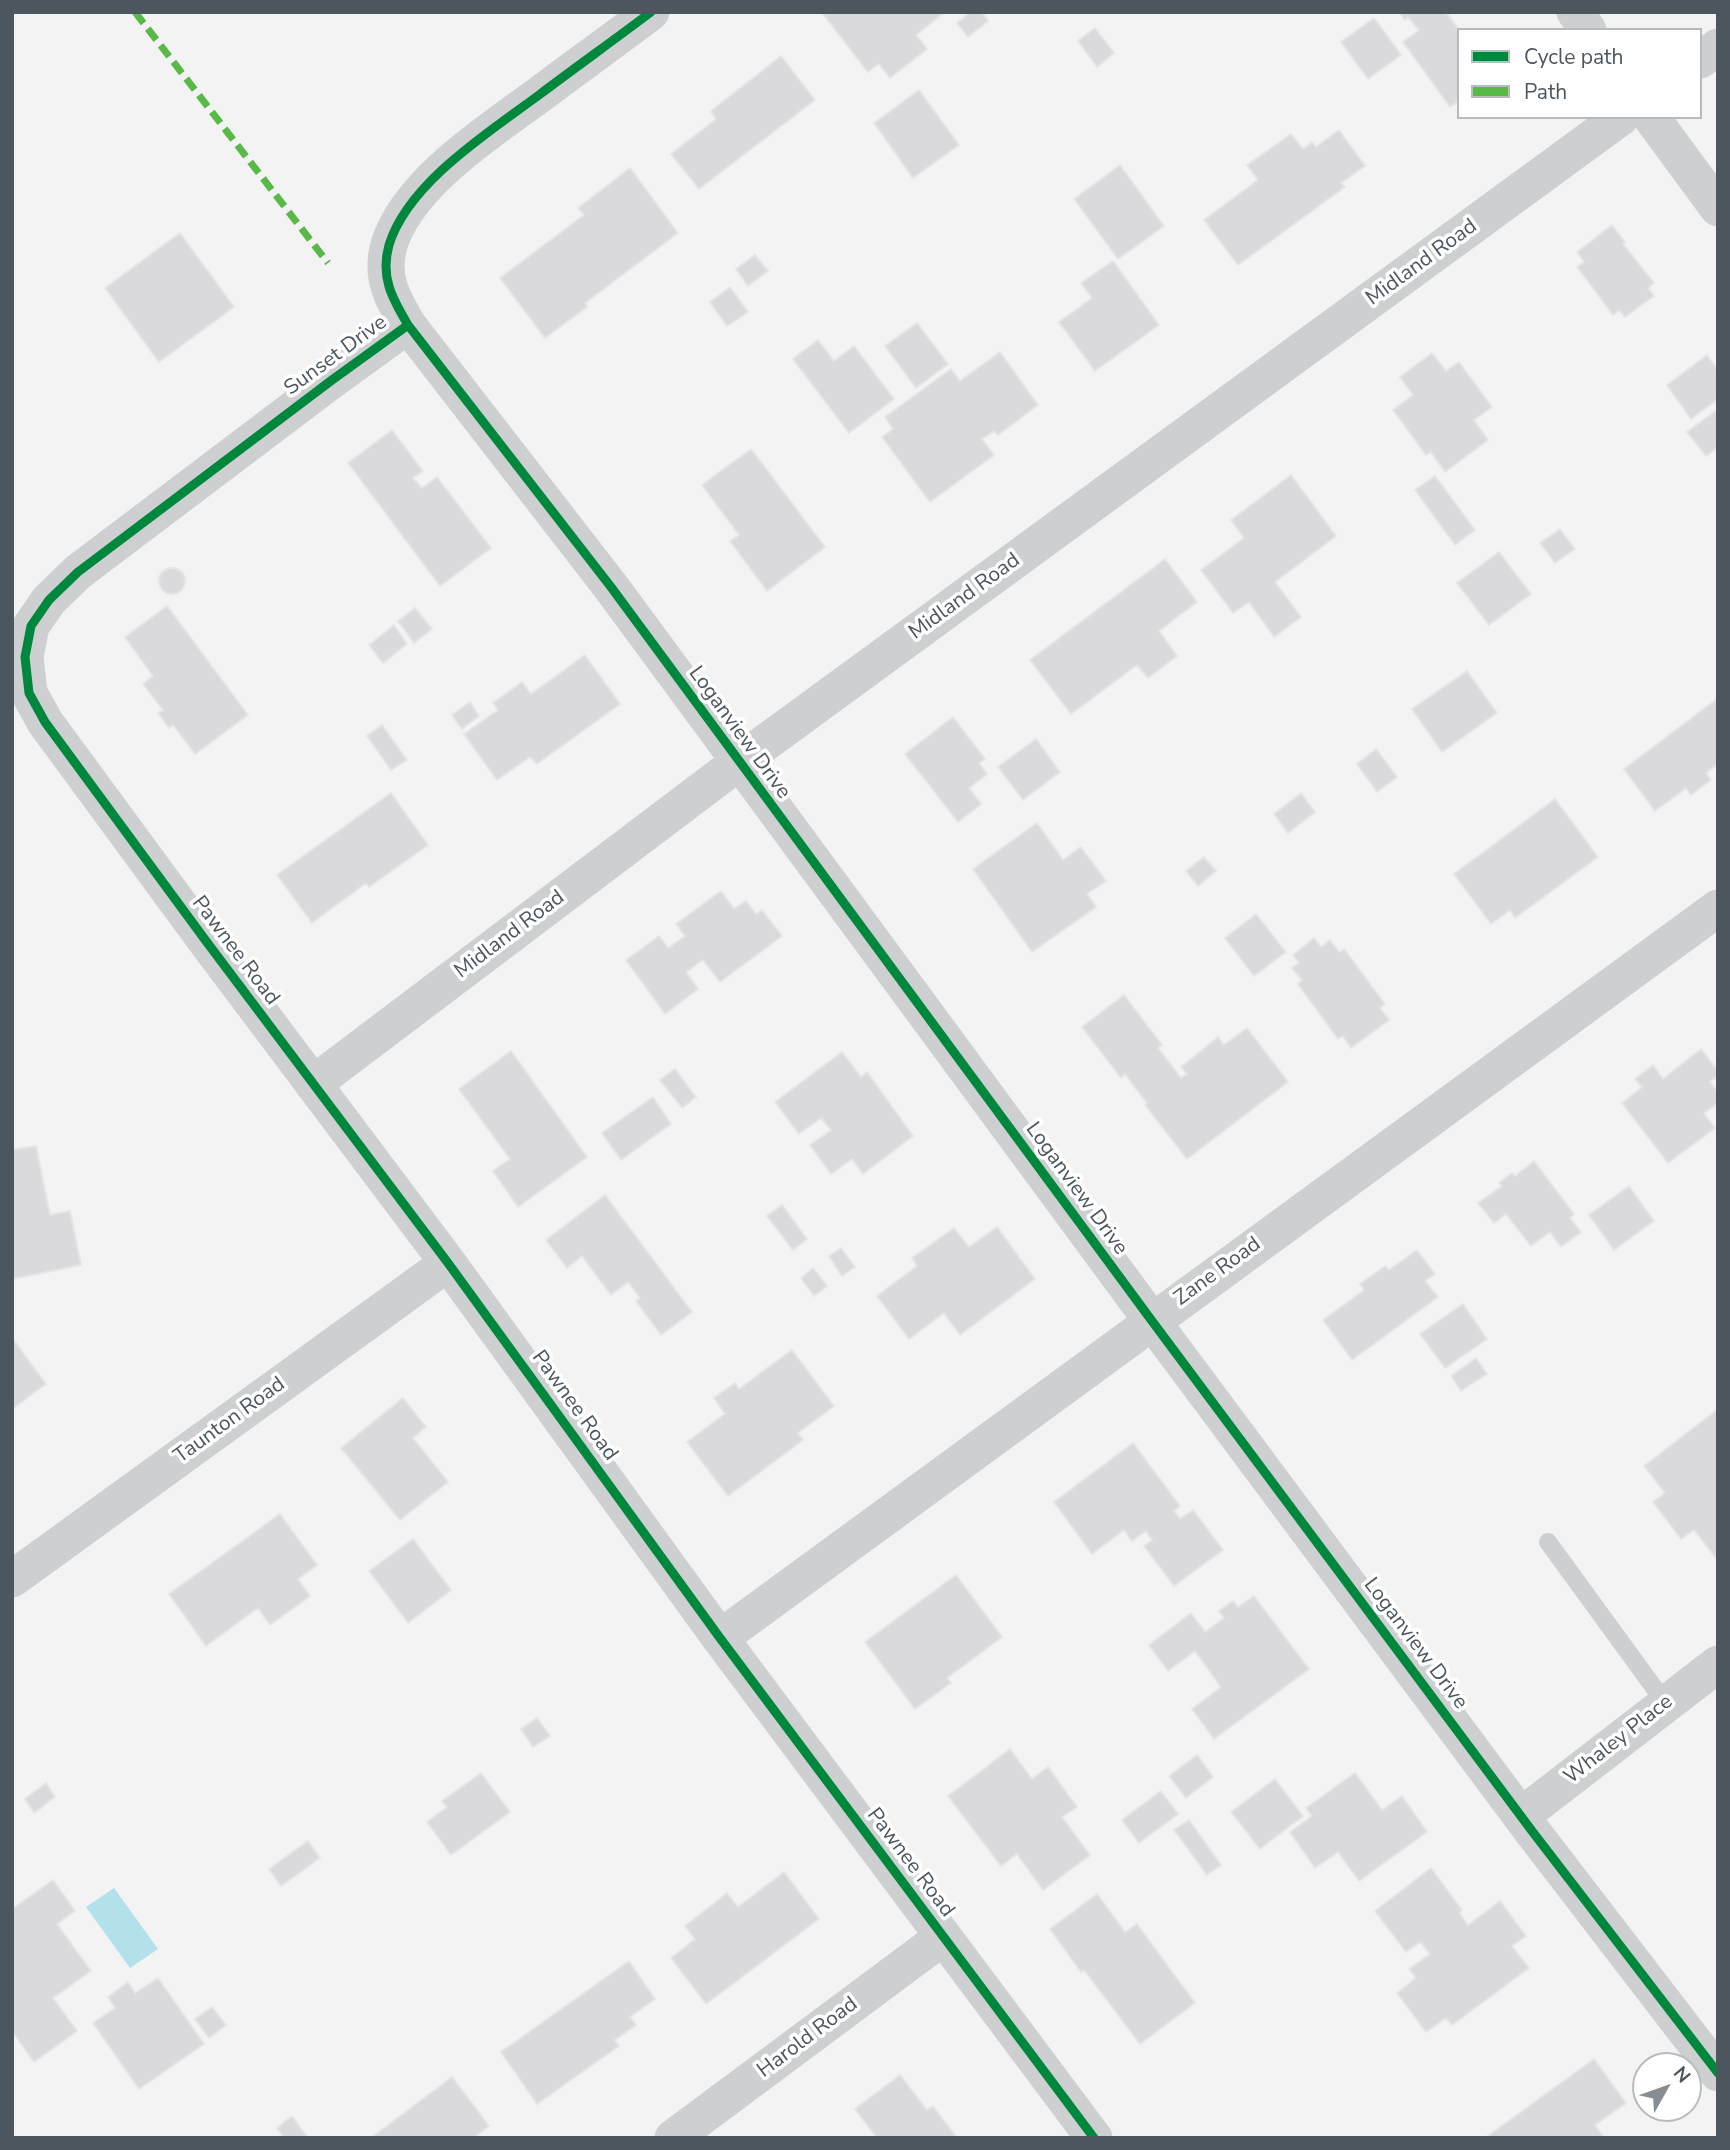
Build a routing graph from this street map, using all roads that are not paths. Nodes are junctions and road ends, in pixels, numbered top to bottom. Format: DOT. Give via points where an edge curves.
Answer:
graph roads {
  1 [pos="651,12"];
  2 [pos="1575,12"];
  3 [pos="1587,28"];
  4 [pos="1718,47"];
  5 [pos="1702,59"];
  6 [pos="1618,119"];
  7 [pos="1652,119"];
  8 [pos="1718,208"];
  9 [pos="408,325"];
  10 [pos="29,693"];
  11 [pos="738,762"];
  12 [pos="1718,908"];
  13 [pos="313,1084"];
  14 [pos="448,1263"];
  15 [pos="1152,1321"];
  16 [pos="1548,1542"];
  17 [pos="12,1579"];
  18 [pos="720,1638"];
  19 [pos="1718,1664"];
  20 [pos="1666,1703"];
  21 [pos="1521,1816"];
  22 [pos="943,1937"];
  23 [pos="1718,2073"];
  24 [pos="673,2138"];
  25 [pos="1094,2138"];
  1 -- 9 [label="street, Sunset Drive" via="471,145 423,190 402,218 390,244 386,269 390,295"];
  2 -- 3 [label="street"];
  4 -- 5 [label="street"];
  6 -- 11 [label="street, Midland Road"];
  7 -- 8 [label="street"];
  9 -- 10 [label="street, Sunset Drive" via="58,591 31,626 25,657"];
  9 -- 11 [label="street, Loganview Drive" via="611,587"];
  10 -- 13 [label="street, Pawnee Road" via="45,722"];
  11 -- 13 [label="street, Midland Road"];
  11 -- 15 [label="street, Loganview Drive"];
  12 -- 15 [label="street, Zane Road"];
  13 -- 14 [label="street, Pawnee Road"];
  14 -- 17 [label="street, Taunton Road"];
  14 -- 18 [label="street, Pawnee Road"];
  15 -- 18 [label="street, Zane Road"];
  15 -- 21 [label="street, Loganview Drive"];
  16 -- 20 [label="lane"];
  18 -- 22 [label="street, Pawnee Road"];
  19 -- 20 [label="street, Whaley Place"];
  20 -- 21 [label="street, Whaley Place"];
  21 -- 23 [label="street, Loganview Drive"];
  22 -- 24 [label="street, Harold Road"];
  22 -- 25 [label="street, Pawnee Road"];
}
